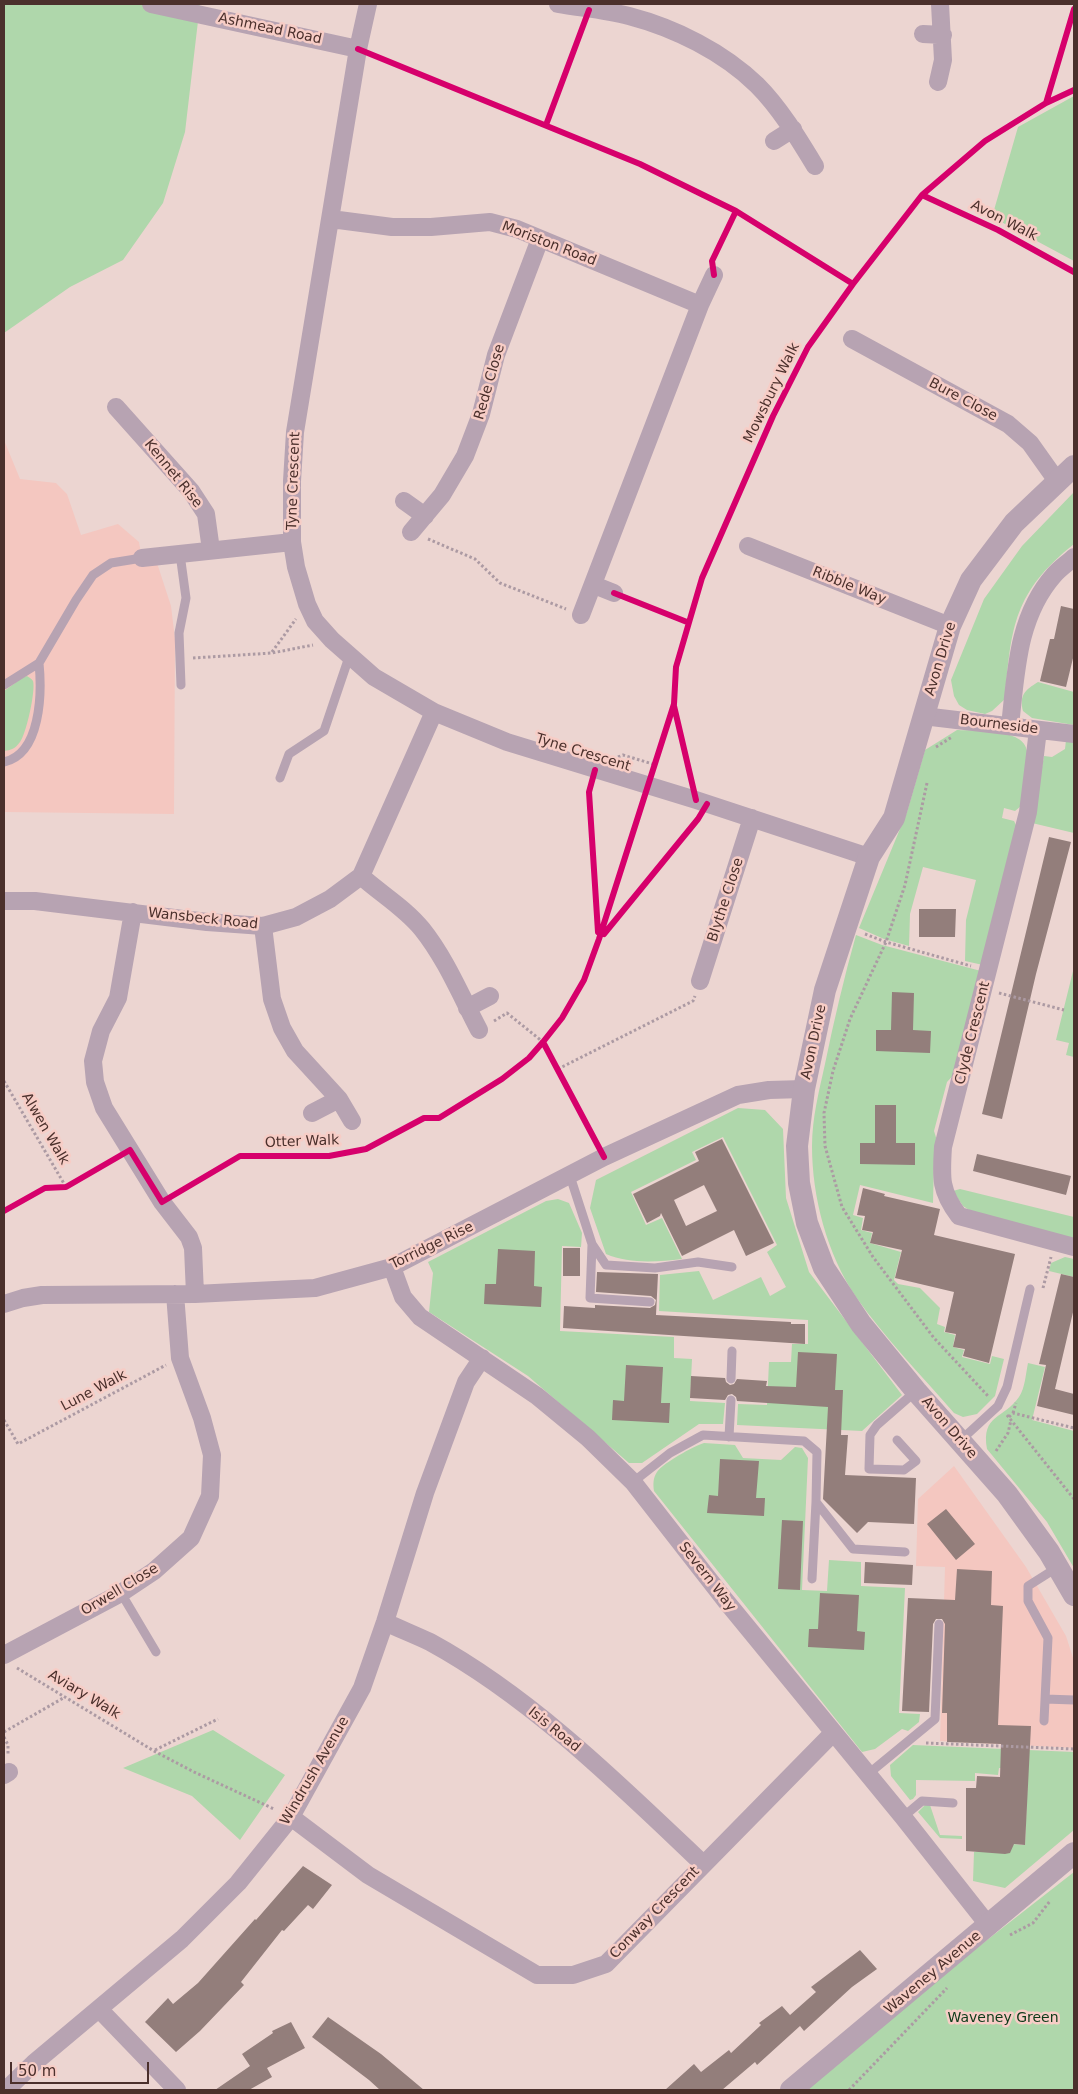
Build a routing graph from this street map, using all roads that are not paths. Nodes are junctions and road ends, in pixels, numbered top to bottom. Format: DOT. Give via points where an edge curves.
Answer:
graph roads {
  1 [pos="152,4"];
  2 [pos="368,4"];
  3 [pos="940,4"];
  4 [pos="567,5"];
  5 [pos="923,34"];
  6 [pos="943,35"];
  7 [pos="358,49"];
  8 [pos="938,82"];
  9 [pos="793,129"];
  10 [pos="774,141"];
  11 [pos="815,166"];
  12 [pos="331,219"];
  13 [pos="540,239"];
  14 [pos="714,275"];
  15 [pos="700,305"];
  16 [pos="852,339"];
  17 [pos="116,407"];
  18 [pos="1074,466"];
  19 [pos="1057,482"];
  20 [pos="404,501"];
  21 [pos="424,516"];
  22 [pos="412,532"];
  23 [pos="292,542"];
  24 [pos="748,546"];
  25 [pos="211,550"];
  26 [pos="180,554"];
  27 [pos="1074,557"];
  28 [pos="142,558"];
  29 [pos="594,585"];
  30 [pos="614,593"];
  31 [pos="581,615"];
  32 [pos="950,626"];
  33 [pos="349,657"];
  34 [pos="39,663"];
  35 [pos="4,685"];
  36 [pos="181,685"];
  37 [pos="434,712"];
  38 [pos="923,716"];
  39 [pos="1010,726"];
  40 [pos="1038,730"];
  41 [pos="1074,734"];
  42 [pos="4,762"];
  43 [pos="280,778"];
  44 [pos="752,818"];
  45 [pos="869,857"];
  46 [pos="361,876"];
  47 [pos="4,901"];
  48 [pos="133,912"];
  49 [pos="263,926"];
  50 [pos="700,981"];
  51 [pos="490,996"];
  52 [pos="467,1008"];
  53 [pos="478,1030"];
  54 [pos="804,1089"];
  55 [pos="339,1099"];
  56 [pos="312,1113"];
  57 [pos="352,1121"];
  58 [pos="570,1176"];
  59 [pos="592,1244"];
  60 [pos="1074,1247"];
  61 [pos="392,1267"];
  62 [pos="732,1267"];
  63 [pos="1030,1289"];
  64 [pos="175,1294"];
  65 [pos="195,1294"];
  66 [pos="650,1302"];
  67 [pos="4,1304"];
  68 [pos="732,1351"];
  69 [pos="482,1358"];
  70 [pos="731,1379"];
  71 [pos="916,1391"];
  72 [pos="731,1400"];
  73 [pos="729,1436"];
  74 [pos="897,1440"];
  75 [pos="961,1440"];
  76 [pos="633,1482"];
  77 [pos="816,1502"];
  78 [pos="905,1552"];
  79 [pos="1058,1567"];
  80 [pos="812,1579"];
  81 [pos="121,1593"];
  82 [pos="1074,1595"];
  83 [pos="385,1622"];
  84 [pos="939,1624"];
  85 [pos="156,1652"];
  86 [pos="5,1655"];
  87 [pos="1045,1700"];
  88 [pos="1074,1700"];
  89 [pos="1044,1721"];
  90 [pos="833,1733"];
  91 [pos="867,1775"];
  92 [pos="953,1803"];
  93 [pos="291,1817"];
  94 [pos="903,1817"];
  95 [pos="1074,1853"];
  96 [pos="703,1864"];
  97 [pos="998,1931"];
  98 [pos="99,2010"];
  99 [pos="6,2090"];
  100 [pos="177,2090"];
  101 [pos="791,2090"];
  1 -- 7 [label="street, Ashmead Road"];
  2 -- 7 [label="street, Tyne Crescent"];
  3 -- 6 [label="street"];
  4 -- 9 [label="street" via="629,16 677,33 720,56 757,85"];
  5 -- 6 [label="street"];
  6 -- 8 [label="street" via="943,60"];
  7 -- 12 [label="street, Tyne Crescent"];
  9 -- 10 [label="street"];
  9 -- 11 [label="street"];
  12 -- 13 [label="street, Moriston Road" via="392,227 490,222"];
  12 -- 23 [label="street, Tyne Crescent" via="295,432"];
  13 -- 15 [label="street, Moriston Road"];
  13 -- 21 [label="street, Rede Close" via="496,355 466,456 442,495"];
  14 -- 15 [label="street"];
  15 -- 29 [label="street"];
  16 -- 19 [label="street, Bure Close" via="1008,424 1030,443"];
  17 -- 25 [label="street, Kennet Rise" via="191,491 206,514"];
  18 -- 19 [label="street, Avon Drive"];
  19 -- 32 [label="street, Avon Drive" via="1014,523 971,580"];
  20 -- 21 [label="street"];
  21 -- 22 [label="street, Rede Close"];
  23 -- 25 [label="street"];
  23 -- 33 [label="street, Tyne Crescent" via="296,567 315,621"];
  24 -- 32 [label="street, Ribble Way"];
  25 -- 26 [label="street"];
  26 -- 28 [label="street"];
  26 -- 36 [label="lane" via="186,598 179,633"];
  27 -- 39 [label="street" via="1054,574 1035,601 1020,642"];
  28 -- 34 [label="lane" via="111,563 93,575"];
  29 -- 30 [label="street"];
  29 -- 31 [label="street"];
  32 -- 38 [label="street, Avon Drive"];
  33 -- 37 [label="street, Tyne Crescent" via="374,677"];
  33 -- 43 [label="lane" via="324,731 289,754"];
  34 -- 35 [label="lane"];
  34 -- 42 [label="lane" via="41,684 34,730 26,748 13,760"];
  37 -- 44 [label="street, Tyne Crescent" via="507,742"];
  37 -- 46 [label="street, Wansbeck Road"];
  38 -- 39 [label="street, Bourneside"];
  38 -- 45 [label="street, Avon Drive" via="894,818"];
  39 -- 40 [label="street, Bourneside"];
  40 -- 41 [label="street, Bourneside"];
  40 -- 60 [label="street, Clyde Crescent" via="1028,812 943,1147 941,1175 947,1200 959,1216"];
  44 -- 45 [label="street, Tyne Crescent"];
  44 -- 50 [label="street, Blythe Close"];
  45 -- 54 [label="street, Avon Drive" via="825,990"];
  46 -- 49 [label="street, Wansbeck Road" via="330,899 296,917"];
  46 -- 52 [label="street" via="421,928 438,951"];
  47 -- 48 [label="street, Wansbeck Road" via="35,901"];
  48 -- 49 [label="street, Wansbeck Road"];
  48 -- 65 [label="street" via="118,998 101,1031 93,1061 95,1082 104,1108 162,1202 189,1237 193,1248"];
  49 -- 55 [label="street" via="272,999 282,1028 295,1051"];
  51 -- 52 [label="street"];
  52 -- 53 [label="street"];
  54 -- 58 [label="street, Torridge Rise" via="738,1095"];
  54 -- 71 [label="street, Avon Drive" via="797,1146 799,1183 807,1224 820,1260 861,1324"];
  55 -- 56 [label="street"];
  55 -- 57 [label="street"];
  58 -- 59 [label="lane"];
  58 -- 61 [label="street, Torridge Rise"];
  59 -- 62 [label="lane" via="606,1265 655,1268 698,1262"];
  59 -- 66 [label="lane" via="590,1298"];
  61 -- 65 [label="street, Torridge Rise" via="315,1288"];
  61 -- 69 [label="street, Severn Way" via="403,1297 420,1317"];
  63 -- 75 [label="lane" via="1007,1387 998,1406"];
  64 -- 65 [label="street, Torridge Rise"];
  64 -- 67 [label="street, Torridge Rise" via="42,1295"];
  64 -- 81 [label="street, Orwell Close" via="180,1358 212,1455 210,1496 191,1538 154,1571"];
  68 -- 70 [label="lane"];
  69 -- 76 [label="street, Severn Way" via="537,1396 588,1438"];
  69 -- 83 [label="street, Windrush Avenue" via="466,1382 424,1493"];
  71 -- 74 [label="lane" via="870,1435 869,1469 904,1470 916,1460"];
  71 -- 75 [label="street, Avon Drive"];
  72 -- 73 [label="lane"];
  73 -- 76 [label="lane" via="703,1435 670,1454"];
  73 -- 77 [label="lane" via="804,1441 817,1452"];
  75 -- 79 [label="street, Avon Drive" via="1007,1494"];
  76 -- 90 [label="street, Severn Way"];
  77 -- 78 [label="lane" via="853,1549"];
  77 -- 80 [label="lane"];
  79 -- 82 [label="street, Avon Drive"];
  79 -- 87 [label="lane" via="1028,1586 1028,1601 1048,1638"];
  81 -- 85 [label="lane"];
  81 -- 86 [label="street, Orwell Close"];
  83 -- 93 [label="street, Windrush Avenue" via="362,1688"];
  83 -- 96 [label="street, Isis Road" via="430,1642 545,1721 617,1782"];
  84 -- 91 [label="lane" via="935,1719"];
  87 -- 88 [label="lane"];
  87 -- 89 [label="lane"];
  90 -- 91 [label="street, Severn Way"];
  90 -- 96 [label="street, Conway Crescent"];
  91 -- 94 [label="street, Severn Way"];
  92 -- 94 [label="lane" via="922,1801"];
  93 -- 96 [label="street, Conway Crescent" via="368,1875 537,1975 573,1975 606,1964"];
  93 -- 98 [label="street, Windrush Avenue" via="238,1883 182,1939"];
  94 -- 97 [label="street, Severn Way"];
  95 -- 97 [label="street, Waveney Avenue"];
  97 -- 101 [label="street, Waveney Avenue"];
  98 -- 99 [label="street, Windrush Avenue"];
  98 -- 100 [label="street"];
}
